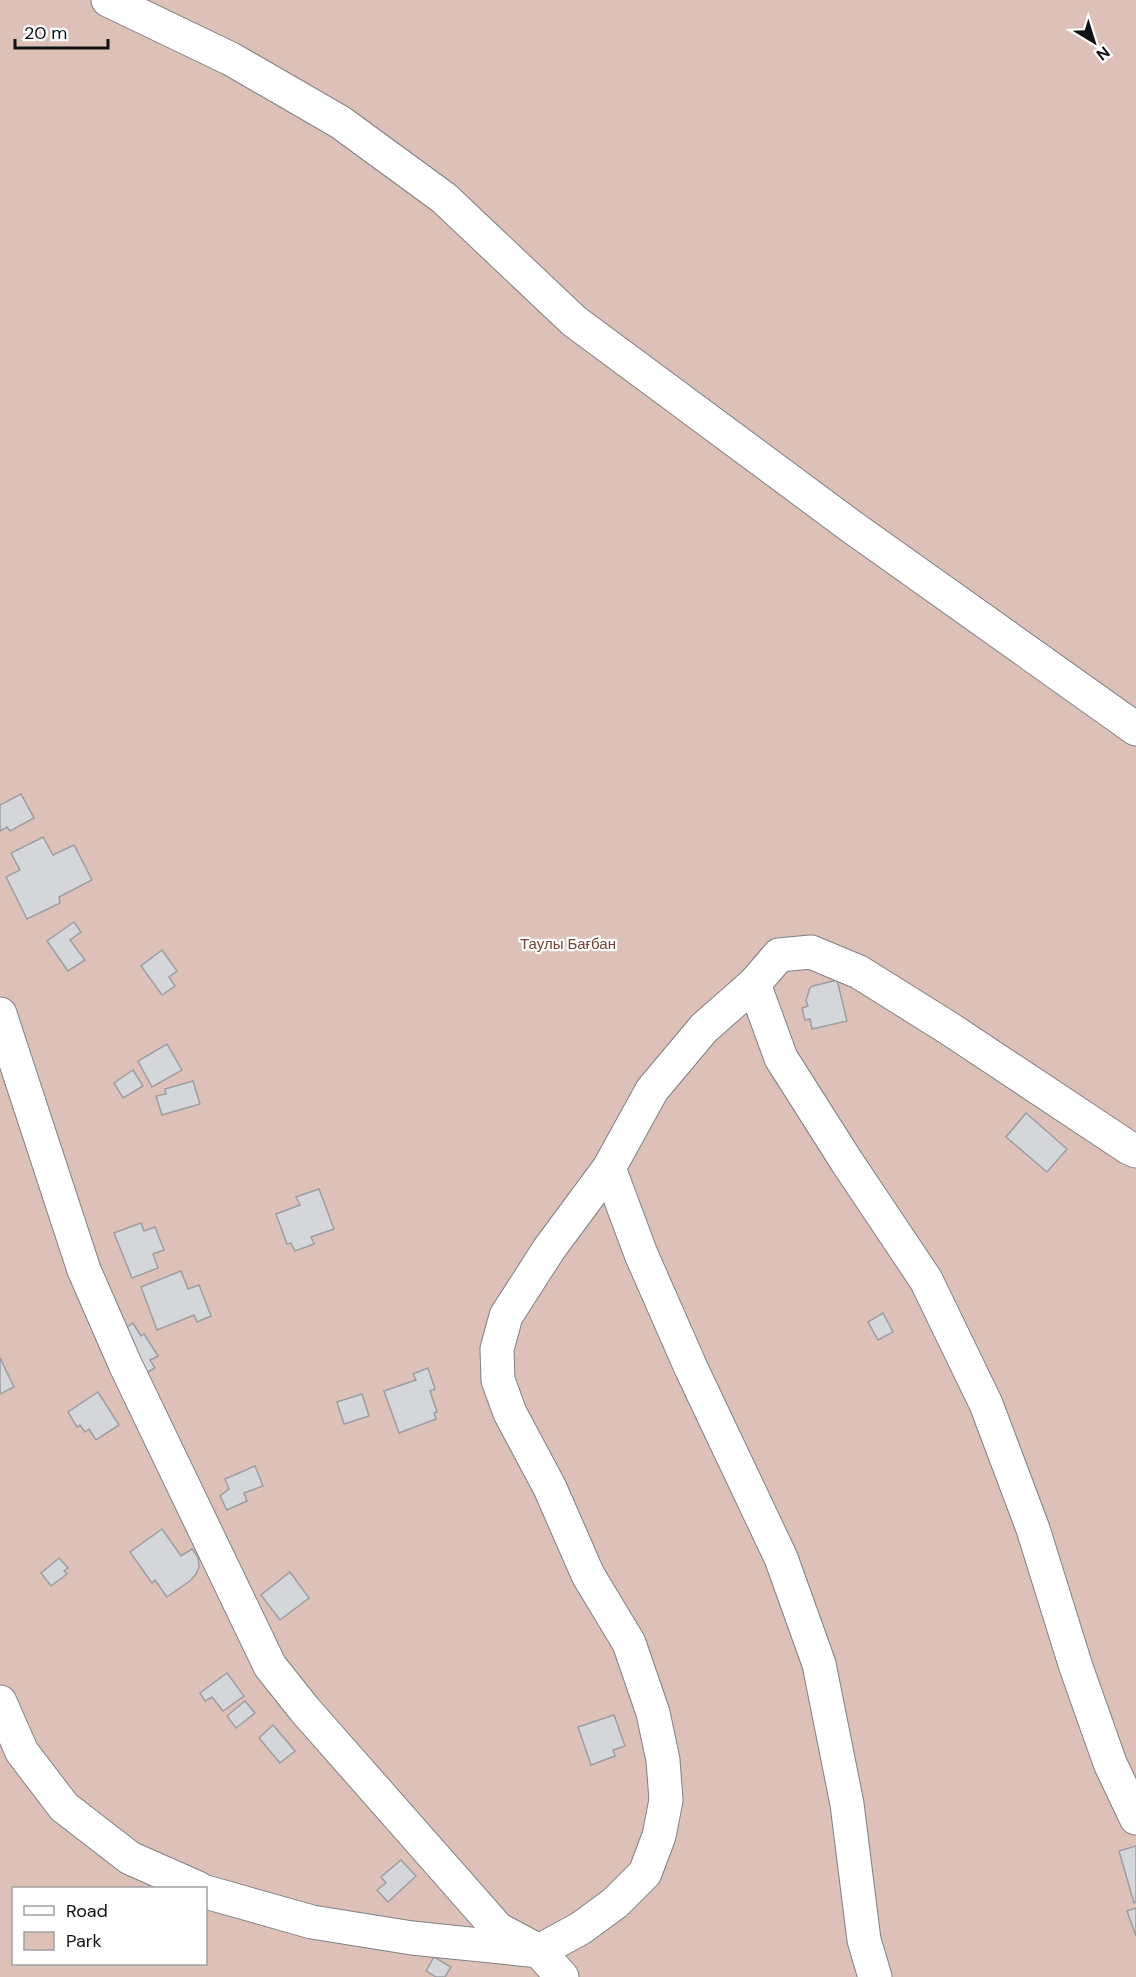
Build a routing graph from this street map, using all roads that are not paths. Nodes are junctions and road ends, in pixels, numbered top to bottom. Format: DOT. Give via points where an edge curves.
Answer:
graph roads {
  1 [pos="108,0"];
  2 [pos="1136,729"];
  3 [pos="754,984"];
  4 [pos="0,1014"];
  5 [pos="1136,1151"];
  6 [pos="609,1168"];
  7 [pos="0,1702"];
  8 [pos="1124,1771"];
  9 [pos="1136,1818"];
  10 [pos="196,1887"];
  11 [pos="207,1892"];
  12 [pos="539,1952"];
  13 [pos="562,1977"];
  14 [pos="875,1977"];
  1 -- 2 [label="street" via="231,59 340,122 444,198 582,327 861,534"];
  3 -- 5 [label="street" via="778,955 811,952 860,972"];
  3 -- 6 [label="street" via="704,1028 652,1090"];
  3 -- 8 [label="street" via="781,1058 926,1280 986,1404 1033,1529 1076,1667"];
  4 -- 12 [label="street" via="84,1270 270,1666 498,1929"];
  6 -- 12 [label="street" via="506,1316 497,1349 498,1380 588,1575 629,1643 653,1713 666,1800 659,1836 645,1873 615,1903"];
  6 -- 14 [label="street" via="641,1254 691,1368 781,1558 819,1664 847,1804 864,1940"];
  7 -- 10 [label="street" via="22,1752 64,1807 130,1858"];
  8 -- 9 [label="street"];
  11 -- 12 [label="street" via="312,1922"];
  12 -- 13 [label="street"];
}
